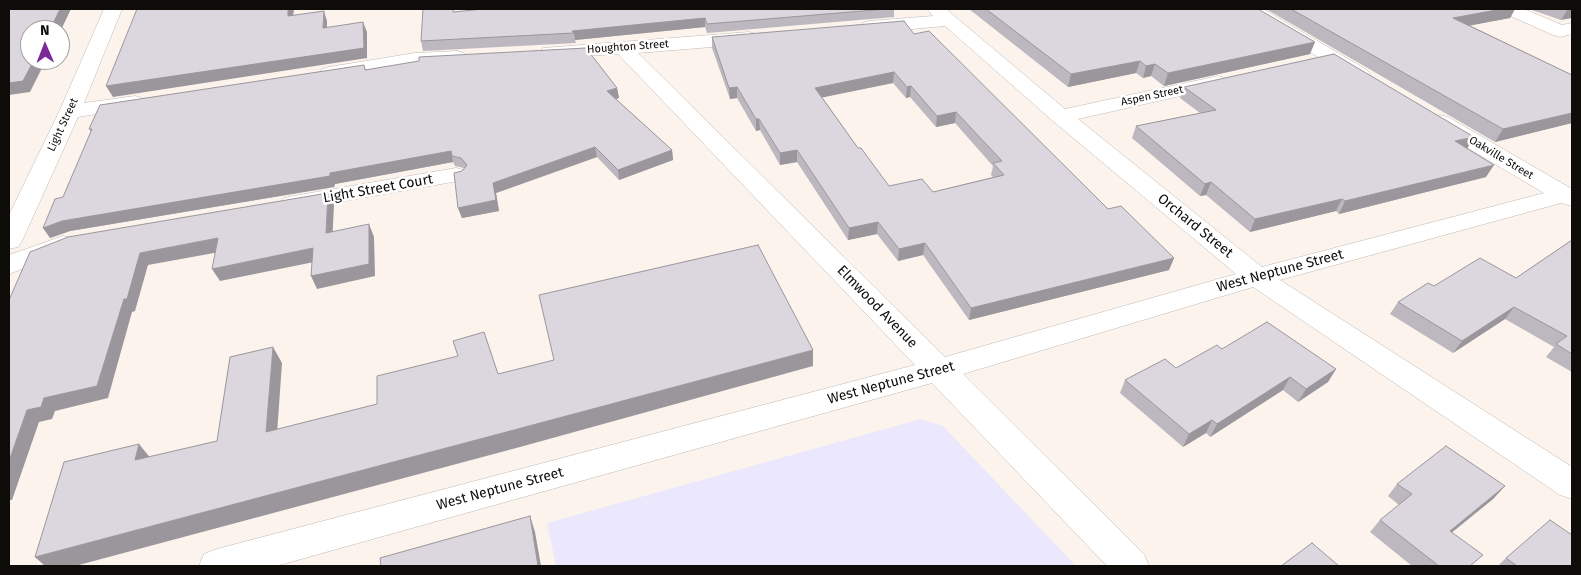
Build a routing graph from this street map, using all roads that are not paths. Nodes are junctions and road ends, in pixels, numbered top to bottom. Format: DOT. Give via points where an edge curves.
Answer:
graph roads {
  1 [pos="113,9"];
  2 [pos="1251,9"];
  3 [pos="1510,9"];
  4 [pos="942,14"];
  5 [pos="1572,28"];
  6 [pos="850,29"];
  7 [pos="771,36"];
  8 [pos="623,48"];
  9 [pos="534,53"];
  10 [pos="475,56"];
  11 [pos="1332,57"];
  12 [pos="1303,63"];
  13 [pos="307,76"];
  14 [pos="1235,78"];
  15 [pos="1374,83"];
  16 [pos="149,100"];
  17 [pos="70,112"];
  18 [pos="1426,113"];
  19 [pos="1061,116"];
  20 [pos="456,176"];
  21 [pos="1568,197"];
  22 [pos="272,207"];
  23 [pos="89,238"];
  24 [pos="9,240"];
  25 [pos="9,265"];
  26 [pos="1257,277"];
  27 [pos="939,370"];
  28 [pos="1572,485"];
  29 [pos="217,566"];
  30 [pos="1130,566"];
  1 -- 17 [label="street, Light Street"];
  2 -- 11 [label="street"];
  3 -- 5 [label="street" via="1560,31"];
  4 -- 6 [label="street"];
  4 -- 19 [label="street, Orchard Street"];
  7 -- 8 [label="street, Houghton Street"];
  8 -- 9 [label="street, Houghton Street"];
  8 -- 27 [label="street, Elmwood Avenue"];
  10 -- 13 [label="street" via="415,60"];
  11 -- 12 [label="street"];
  11 -- 15 [label="street"];
  14 -- 19 [label="street, Aspen Street"];
  16 -- 17 [label="street"];
  17 -- 24 [label="street, Light Street"];
  18 -- 21 [label="street, Oakville Street"];
  19 -- 26 [label="street, Orchard Street"];
  20 -- 22 [label="street, Light Street Court"];
  21 -- 26 [label="street, West Neptune Street"];
  23 -- 25 [label="street" via="70,241"];
  26 -- 27 [label="street, West Neptune Street"];
  26 -- 28 [label="street, Orchard Street"];
  27 -- 29 [label="street, West Neptune Street"];
  27 -- 30 [label="street, Elmwood Avenue"];
}
